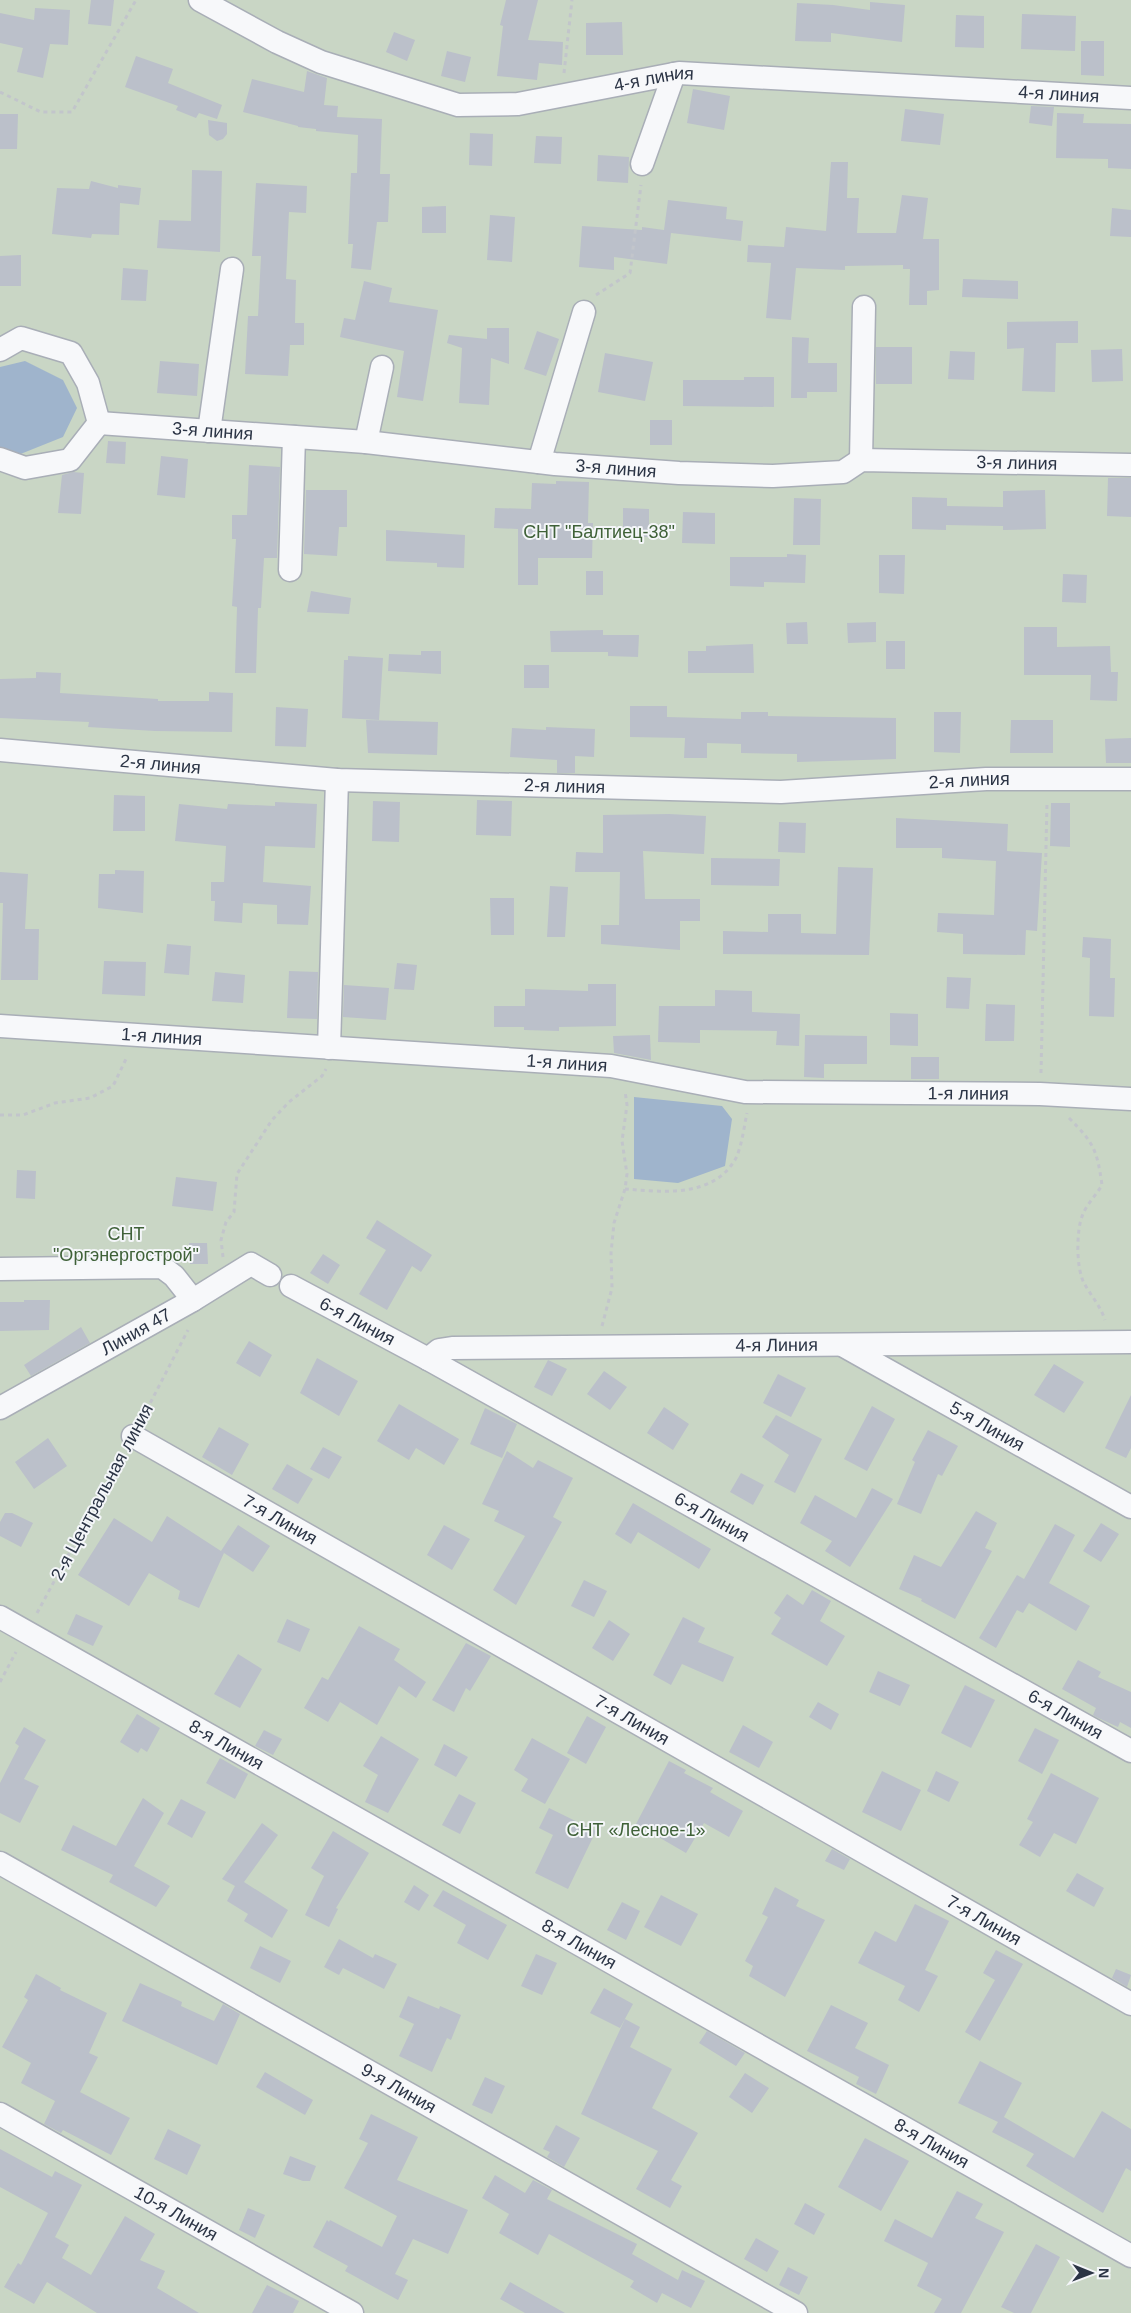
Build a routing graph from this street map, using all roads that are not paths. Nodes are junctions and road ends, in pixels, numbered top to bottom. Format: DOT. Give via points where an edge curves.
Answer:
graph roads {
  1 [pos="200,0"];
  2 [pos="674,74"];
  3 [pos="1131,98"];
  4 [pos="642,164"];
  5 [pos="232,269"];
  6 [pos="864,307"];
  7 [pos="584,312"];
  8 [pos="0,350"];
  9 [pos="382,367"];
  10 [pos="99,423"];
  11 [pos="209,431"];
  12 [pos="294,437"];
  13 [pos="366,442"];
  14 [pos="0,459"];
  15 [pos="861,460"];
  16 [pos="539,462"];
  17 [pos="1131,465"];
  18 [pos="290,570"];
  19 [pos="0,750"];
  20 [pos="337,780"];
  21 [pos="1131,780"];
  22 [pos="0,1026"];
  23 [pos="329,1048"];
  24 [pos="1131,1099"];
  25 [pos="0,1269"];
  26 [pos="270,1275"];
  27 [pos="291,1286"];
  28 [pos="193,1300"];
  29 [pos="1122,1342"];
  30 [pos="843,1345"];
  31 [pos="428,1359"];
  32 [pos="0,1408"];
  33 [pos="133,1436"];
  34 [pos="1131,1507"];
  35 [pos="0,1617"];
  36 [pos="1131,1751"];
  37 [pos="0,1863"];
  38 [pos="1131,2004"];
  39 [pos="0,2114"];
  40 [pos="1131,2256"];
  41 [pos="352,2313"];
  42 [pos="796,2313"];
  1 -- 2 [label="street, 4-я линия" via="321,62 458,105 518,104"];
  2 -- 3 [label="street, 4-я линия"];
  2 -- 4 [label="street"];
  5 -- 11 [label="street"];
  6 -- 15 [label="street"];
  7 -- 16 [label="street"];
  8 -- 10 [label="street" via="22,338 71,352 88,384"];
  9 -- 13 [label="street"];
  10 -- 11 [label="street, 3-я линия"];
  10 -- 14 [label="street" via="70,460 25,468"];
  11 -- 12 [label="street, 3-я линия"];
  12 -- 13 [label="street, 3-я линия"];
  12 -- 18 [label="street"];
  13 -- 16 [label="street, 3-я линия"];
  15 -- 16 [label="street, 3-я линия" via="843,472 773,476 679,473"];
  15 -- 17 [label="street, 3-я линия"];
  19 -- 20 [label="street, 2-я линия"];
  20 -- 21 [label="street, 2-я линия" via="781,792 986,779"];
  20 -- 23 [label="street"];
  22 -- 23 [label="street, 1-я линия"];
  23 -- 24 [label="street, 1-я линия" via="618,1067 752,1092 1051,1094"];
  25 -- 28 [label="street" via="162,1267 174,1276"];
  26 -- 28 [label="street, Линия 47" via="251,1264"];
  27 -- 31 [label="street, 6-я Линия"];
  28 -- 32 [label="street, Линия 47"];
  29 -- 30 [label="street, 4-я Линия"];
  30 -- 31 [label="street, 4-я Линия" via="452,1348 439,1350"];
  30 -- 34 [label="street, 5-я Линия"];
  31 -- 36 [label="street, 6-я Линия"];
  33 -- 38 [label="street, 7-я Линия"];
  35 -- 40 [label="street, 8-я Линия"];
  37 -- 42 [label="street, 9-я Линия"];
  39 -- 41 [label="street, 10-я Линия"];
}
